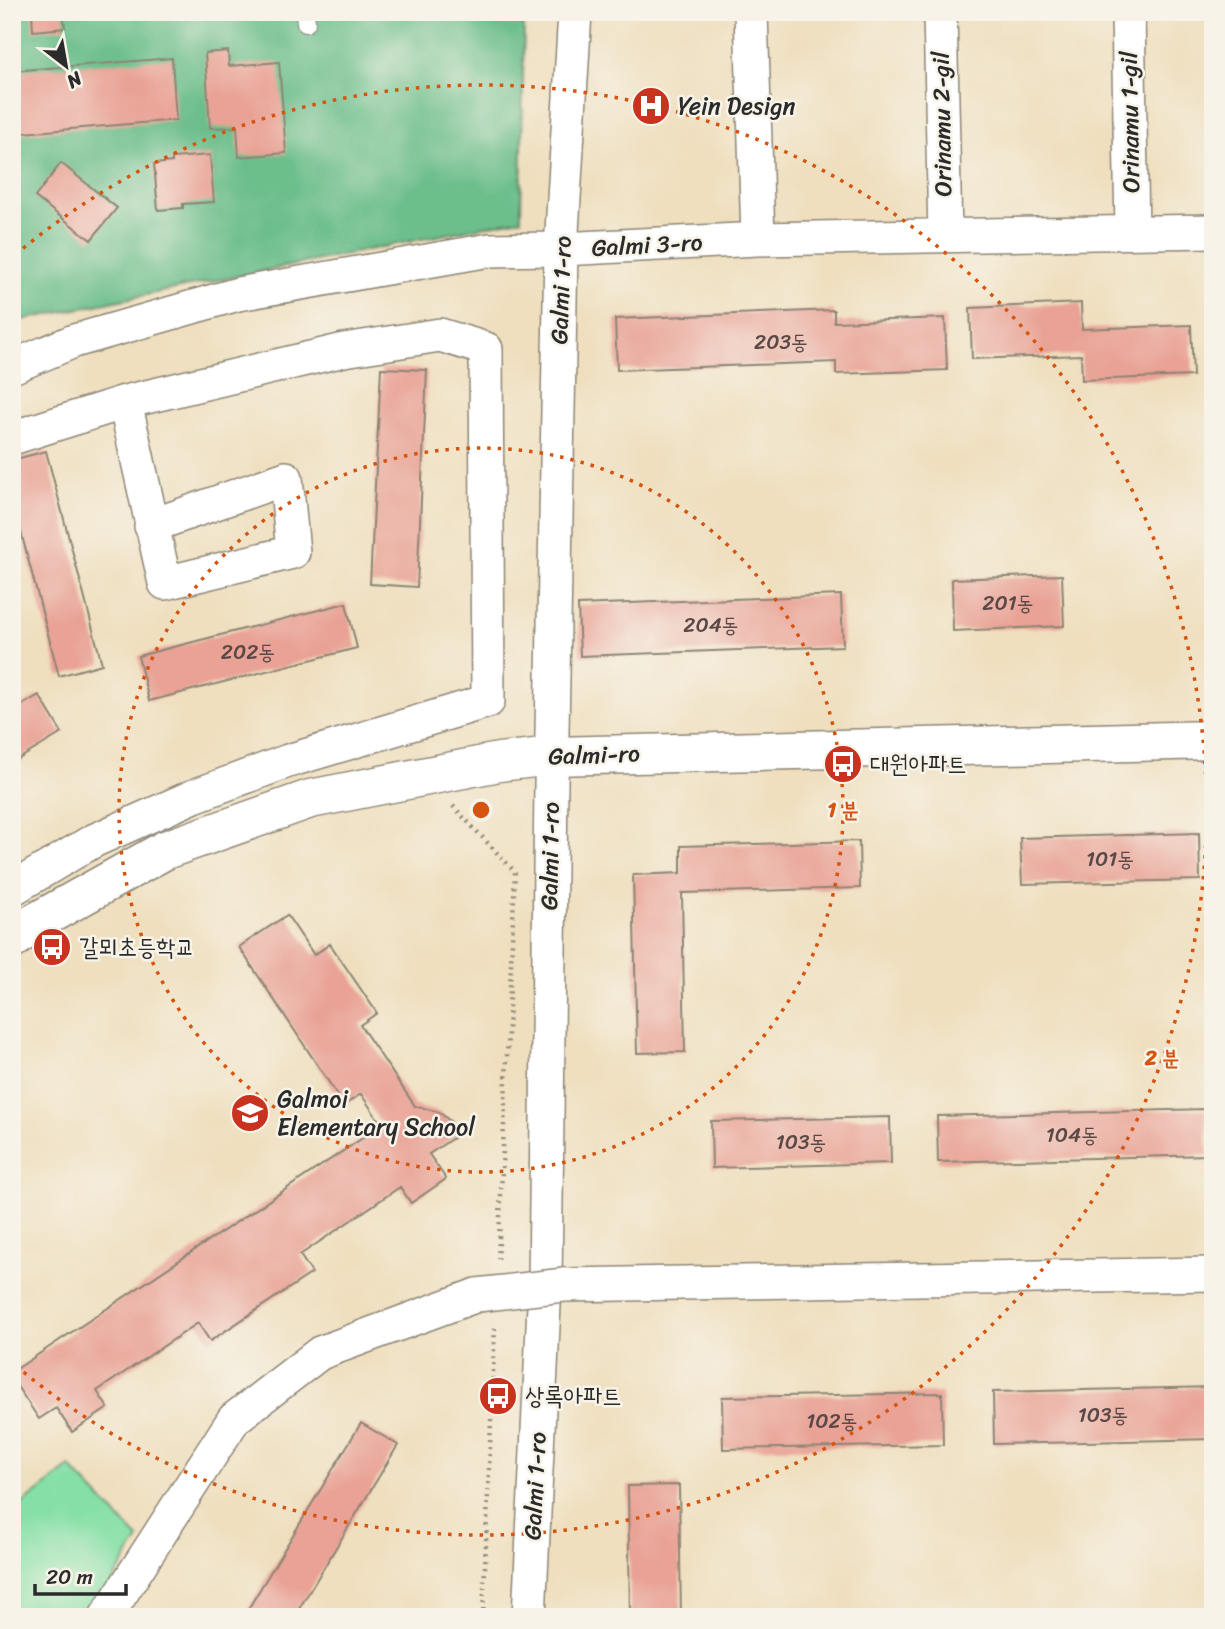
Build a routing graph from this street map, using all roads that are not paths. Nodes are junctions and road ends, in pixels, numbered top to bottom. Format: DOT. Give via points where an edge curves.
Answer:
graph roads {
  1 [pos="575,12"];
  2 [pos="751,12"];
  3 [pos="940,12"];
  4 [pos="1128,12"];
  5 [pos="1213,231"];
  6 [pos="1132,232"];
  7 [pos="945,235"];
  8 [pos="758,239"];
  9 [pos="561,249"];
  10 [pos="12,367"];
  11 [pos="125,402"];
  12 [pos="12,438"];
  13 [pos="151,526"];
  14 [pos="1213,740"];
  15 [pos="552,755"];
  16 [pos="12,889"];
  17 [pos="12,940"];
  18 [pos="1213,1274"];
  19 [pos="106,1617"];
  20 [pos="529,1617"];
  1 -- 9 [label="street, Galmi 1-ro"];
  2 -- 8 [label="street"];
  3 -- 7 [label="street, Orinamu 2-gil"];
  4 -- 6 [label="street, Orinamu 1-gil"];
  5 -- 6 [label="street, Galmi 3-ro"];
  6 -- 7 [label="street, Galmi 3-ro"];
  7 -- 8 [label="street, Galmi 3-ro"];
  8 -- 9 [label="street, Galmi 3-ro"];
  9 -- 10 [label="street, Galmi 3-ro" via="490,250 238,294 74,341"];
  9 -- 15 [label="street, Galmi 1-ro"];
  11 -- 12 [label="street"];
  11 -- 13 [label="street"];
  11 -- 16 [label="street" via="344,350 440,335 486,349 488,701 288,761 194,796 93,841"];
  14 -- 15 [label="street, Galmi-ro"];
  15 -- 17 [label="street, Galmi-ro" via="310,799 165,850"];
  15 -- 20 [label="street, Galmi 1-ro" via="545,1285"];
  18 -- 19 [label="street, bridge" via="564,1285 320,1353 234,1419"];
}
